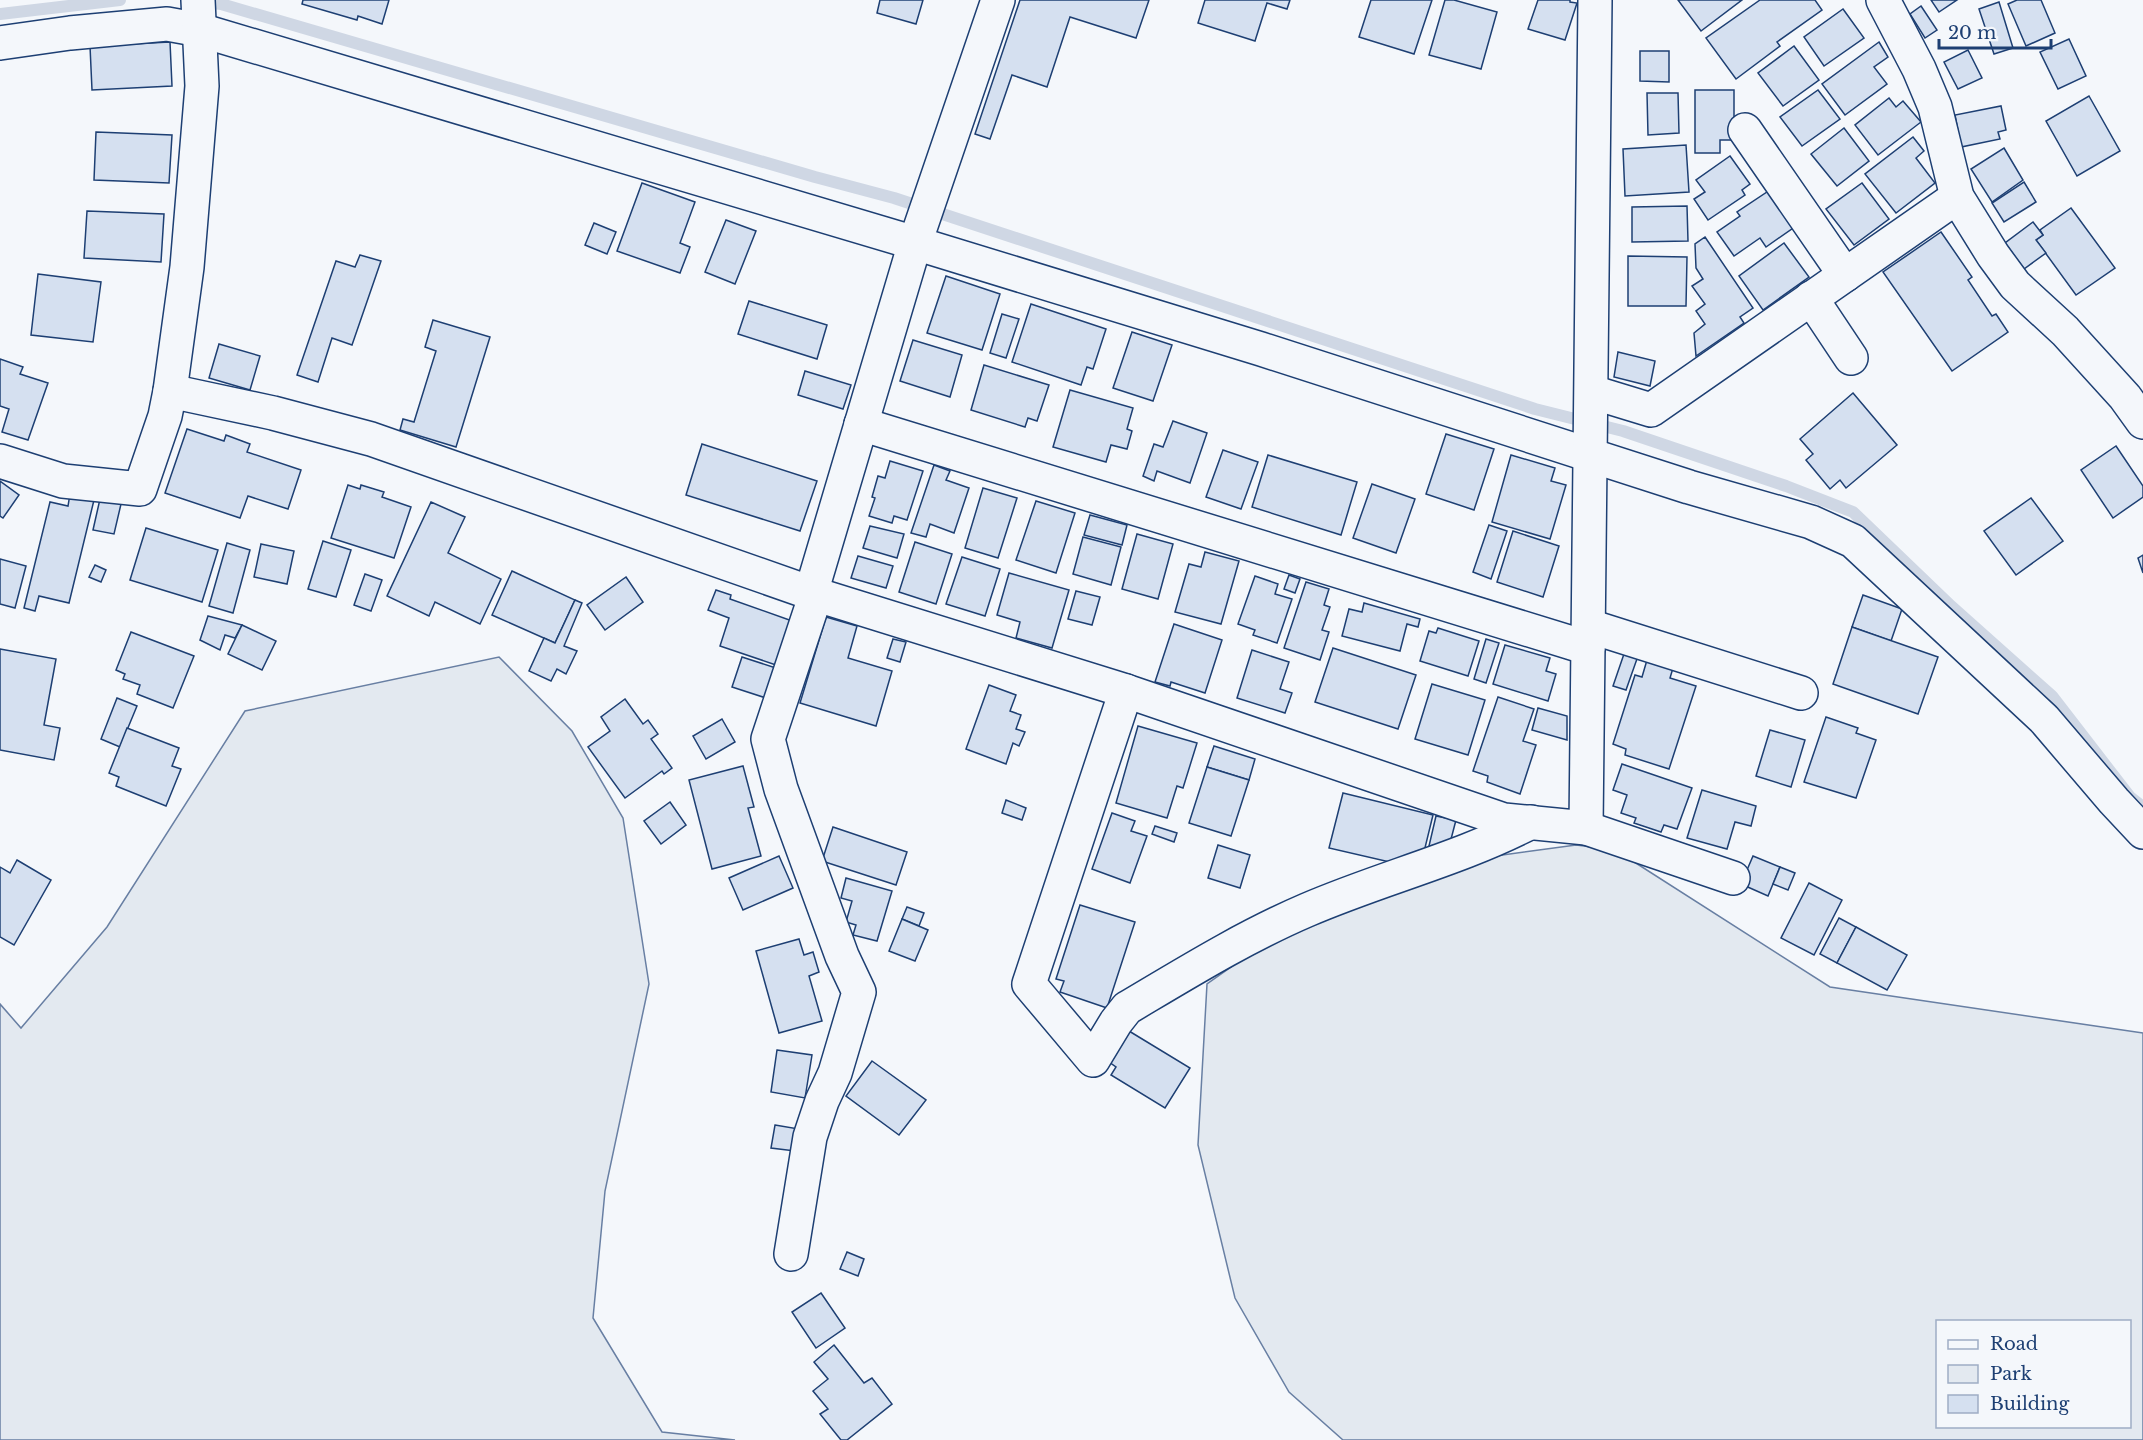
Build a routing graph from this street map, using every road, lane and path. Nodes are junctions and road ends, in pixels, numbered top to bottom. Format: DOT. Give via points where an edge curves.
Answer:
graph roads {
  1 [pos="999,0"];
  2 [pos="1595,0"];
  3 [pos="1883,0"];
  4 [pos="199,15"];
  5 [pos="0,43"];
  6 [pos="1745,130"];
  7 [pos="1957,197"];
  8 [pos="915,243"];
  9 [pos="1845,275"];
  10 [pos="1811,298"];
  11 [pos="1851,358"];
  12 [pos="170,392"];
  13 [pos="1592,392"];
  14 [pos="2143,422"];
  15 [pos="861,424"];
  16 [pos="1591,455"];
  17 [pos="0,461"];
  18 [pos="814,593"];
  19 [pos="1589,637"];
  20 [pos="1126,690"];
  21 [pos="1801,693"];
  22 [pos="1532,822"];
  23 [pos="1586,828"];
  24 [pos="2143,831"];
  25 [pos="1733,878"];
  26 [pos="791,1254"];
  1 -- 8 [label="street"];
  2 -- 13 [label="street"];
  3 -- 7 [label="street" via="1935,107"];
  4 -- 5 [label="street" via="167,24"];
  4 -- 8 [label="street"];
  4 -- 12 [label="street" via="201,97 187,267"];
  6 -- 9 [label="street"];
  7 -- 9 [label="street"];
  7 -- 14 [label="street" via="2015,285 2065,331"];
  8 -- 15 [label="street"];
  8 -- 16 [label="street"];
  9 -- 10 [label="street"];
  10 -- 11 [label="street"];
  10 -- 13 [label="street" via="1651,410"];
  12 -- 17 [label="street" via="140,489 63,481"];
  12 -- 18 [label="street" via="273,413 370,439"];
  13 -- 16 [label="street"];
  15 -- 18 [label="street"];
  15 -- 19 [label="street"];
  16 -- 19 [label="street"];
  16 -- 24 [label="street" via="1811,522 1853,542 2044,719"];
  18 -- 20 [label="street"];
  18 -- 26 [label="street" via="768,739 842,956 859,992 835,1073 810,1137"];
  19 -- 21 [label="street"];
  19 -- 23 [label="street"];
  20 -- 22 [label="street" via="1504,820"];
  20 -- 22 [label="street" via="1029,984 1093,1060 1127,1008 1232,946 1308,910 1496,840"];
  22 -- 23 [label="street"];
  23 -- 25 [label="street"];
}
